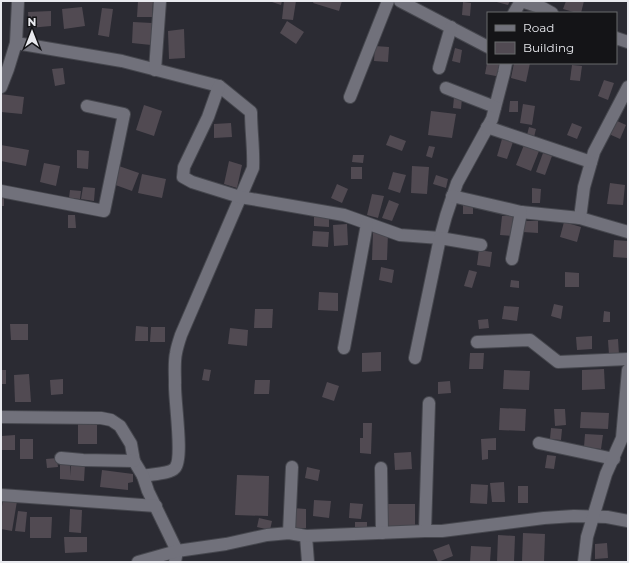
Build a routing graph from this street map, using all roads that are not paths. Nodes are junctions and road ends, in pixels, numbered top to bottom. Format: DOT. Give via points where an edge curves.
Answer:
graph roads {
  1 [pos="18,1"];
  2 [pos="160,1"];
  3 [pos="388,1"];
  4 [pos="400,1"];
  5 [pos="546,7"];
  6 [pos="515,12"];
  7 [pos="451,28"];
  8 [pos="617,38"];
  9 [pos="628,42"];
  10 [pos="16,43"];
  11 [pos="487,46"];
  12 [pos="506,64"];
  13 [pos="439,68"];
  14 [pos="4,69"];
  15 [pos="155,70"];
  16 [pos="219,86"];
  17 [pos="1,87"];
  18 [pos="628,87"];
  19 [pos="446,88"];
  20 [pos="350,97"];
  21 [pos="87,106"];
  22 [pos="495,107"];
  23 [pos="487,127"];
  24 [pos="591,162"];
  25 [pos="1,191"];
  26 [pos="452,196"];
  27 [pos="240,197"];
  28 [pos="521,212"];
  29 [pos="580,218"];
  30 [pos="367,224"];
  31 [pos="628,232"];
  32 [pos="440,238"];
  33 [pos="480,245"];
  34 [pos="512,259"];
  35 [pos="476,342"];
  36 [pos="344,348"];
  37 [pos="415,358"];
  38 [pos="628,359"];
  39 [pos="628,370"];
  40 [pos="430,403"];
  41 [pos="1,417"];
  42 [pos="539,443"];
  43 [pos="61,458"];
  44 [pos="614,459"];
  45 [pos="134,461"];
  46 [pos="292,466"];
  47 [pos="381,468"];
  48 [pos="143,476"];
  49 [pos="1,495"];
  50 [pos="156,506"];
  51 [pos="594,517"];
  52 [pos="628,521"];
  53 [pos="425,530"];
  54 [pos="382,532"];
  55 [pos="289,533"];
  56 [pos="306,536"];
  57 [pos="176,557"];
  58 [pos="138,562"];
  59 [pos="308,562"];
  60 [pos="584,562"];
  1 -- 10 [label="street"];
  2 -- 15 [label="street"];
  3 -- 20 [label="street"];
  4 -- 7 [label="street"];
  5 -- 6 [label="street" via="521,1"];
  7 -- 11 [label="street"];
  7 -- 13 [label="street"];
  8 -- 9 [label="street"];
  10 -- 14 [label="street"];
  10 -- 15 [label="street" via="122,61"];
  12 -- 22 [label="street"];
  14 -- 17 [label="street"];
  15 -- 16 [label="street"];
  16 -- 27 [label="street" via="251,112 252,168"];
  16 -- 27 [label="street" via="184,168 183,177"];
  18 -- 24 [label="street"];
  19 -- 22 [label="street"];
  21 -- 25 [label="street" via="124,114 104,211"];
  22 -- 23 [label="street"];
  23 -- 24 [label="street"];
  23 -- 26 [label="street"];
  24 -- 29 [label="street" via="584,187"];
  26 -- 28 [label="street"];
  26 -- 32 [label="street"];
  27 -- 30 [label="street" via="344,215"];
  27 -- 48 [label="street" via="180,335 174,386 178,464 168,472"];
  28 -- 29 [label="street"];
  28 -- 34 [label="street"];
  29 -- 31 [label="street"];
  30 -- 32 [label="street" via="400,235"];
  30 -- 36 [label="street"];
  32 -- 33 [label="street"];
  32 -- 37 [label="street"];
  35 -- 38 [label="street" via="530,340 558,362"];
  39 -- 44 [label="street" via="622,438"];
  40 -- 53 [label="street"];
  41 -- 45 [label="street" via="111,420 120,426 131,444"];
  42 -- 44 [label="street"];
  43 -- 45 [label="street"];
  44 -- 51 [label="street" via="606,474"];
  45 -- 48 [label="street"];
  46 -- 55 [label="street"];
  47 -- 54 [label="street"];
  48 -- 50 [label="street"];
  49 -- 50 [label="street"];
  50 -- 57 [label="street"];
  51 -- 52 [label="street"];
  51 -- 53 [label="street" via="544,518 442,531"];
  51 -- 60 [label="street" via="587,537"];
  53 -- 54 [label="street"];
  54 -- 56 [label="street"];
  55 -- 56 [label="street"];
  55 -- 57 [label="street" via="268,535"];
  56 -- 59 [label="street"];
  57 -- 58 [label="street"];
}
